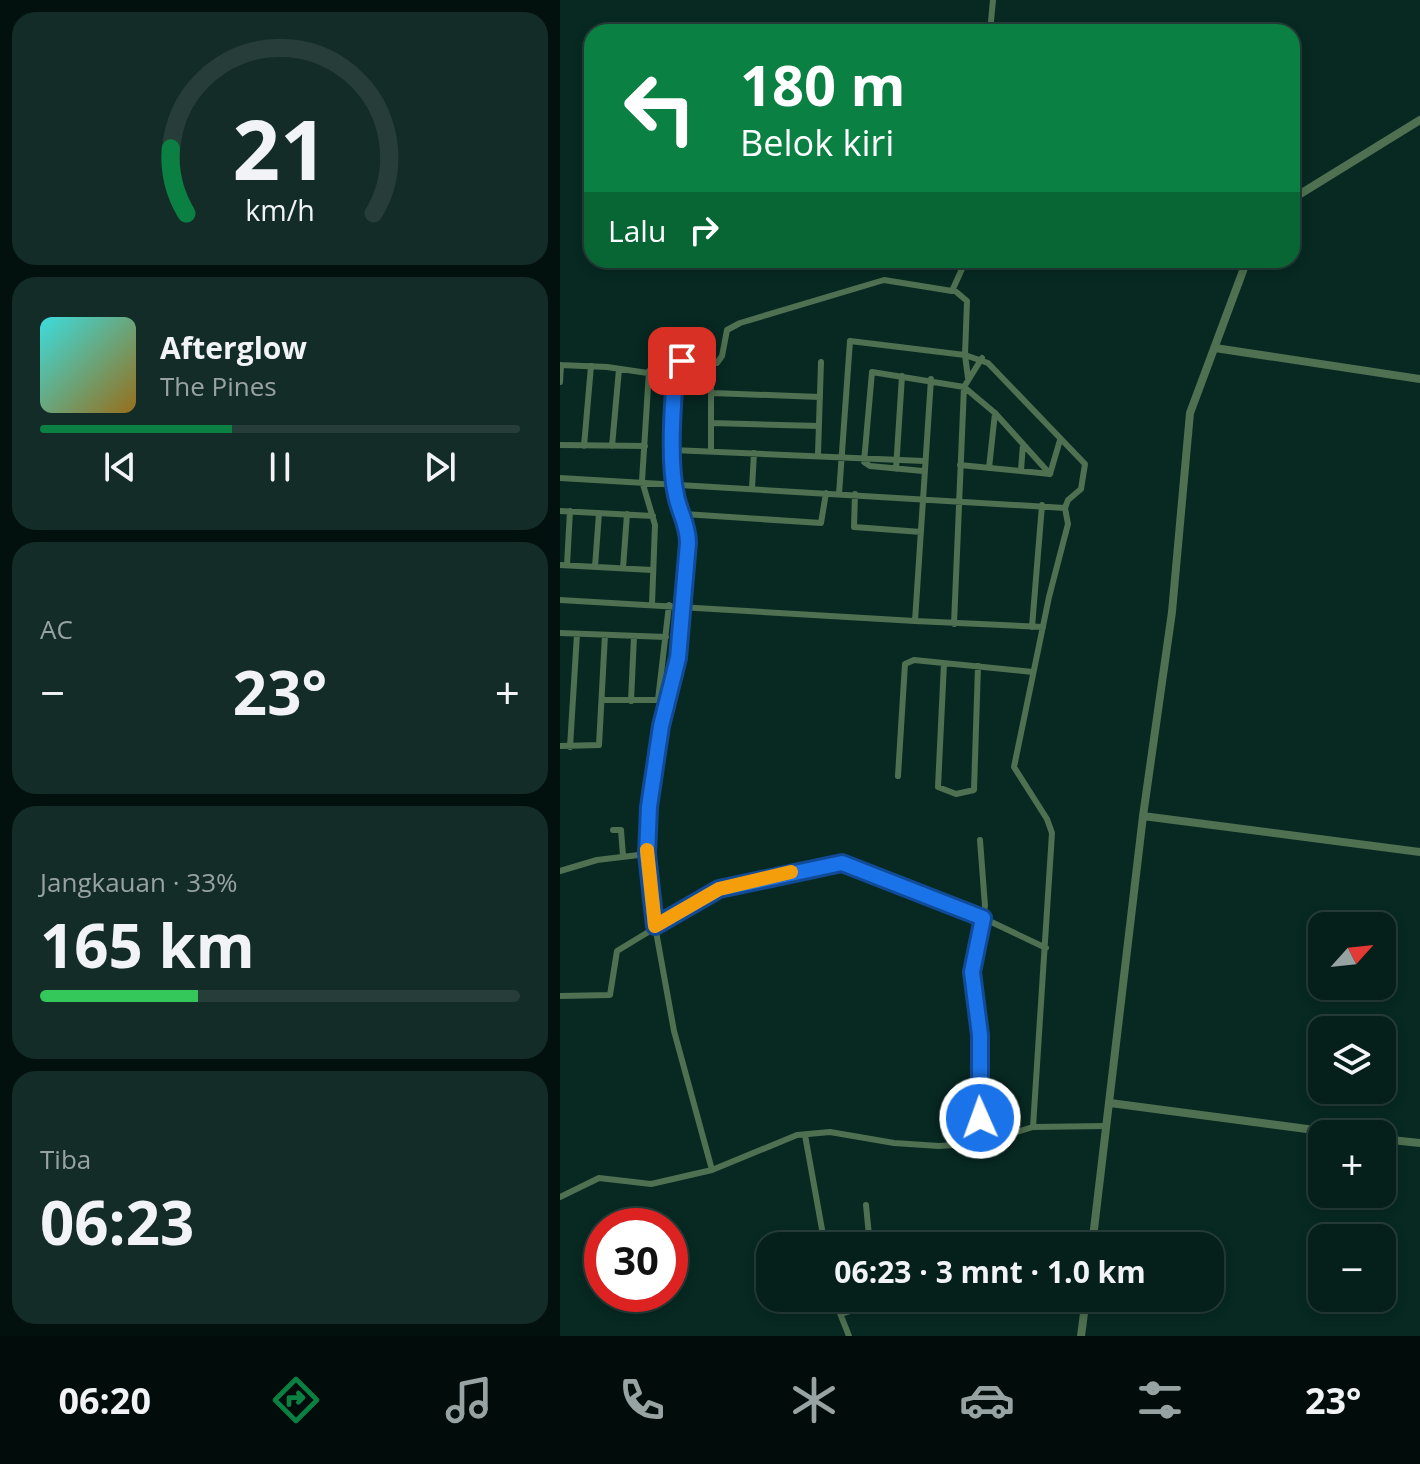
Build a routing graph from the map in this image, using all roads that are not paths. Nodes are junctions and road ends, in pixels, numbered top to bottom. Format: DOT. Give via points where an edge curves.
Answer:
graph roads {
  1 [pos="993,0"];
  2 [pos="991,24"];
  3 [pos="1420,120"];
  4 [pos="1300,194"];
  5 [pos="963,268"];
  6 [pos="1244,268"];
  7 [pos="954,290"];
  8 [pos="1215,348"];
  9 [pos="965,355"];
  10 [pos="982,358"];
  11 [pos="821,362"];
  12 [pos="561,365"];
  13 [pos="711,365"];
  14 [pos="591,366"];
  15 [pos="619,369"];
  16 [pos="649,371"];
  17 [pos="676,371"];
  18 [pos="902,376"];
  19 [pos="968,378"];
  20 [pos="931,379"];
  21 [pos="1420,379"];
  22 [pos="560,382"];
  23 [pos="964,387"];
  24 [pos="712,393"];
  25 [pos="820,397"];
  26 [pos="995,413"];
  27 [pos="711,423"];
  28 [pos="819,426"];
  29 [pos="1060,440"];
  30 [pos="1023,444"];
  31 [pos="560,445"];
  32 [pos="584,446"];
  33 [pos="612,446"];
  34 [pos="645,446"];
  35 [pos="673,450"];
  36 [pos="711,451"];
  37 [pos="754,453"];
  38 [pos="818,454"];
  39 [pos="840,456"];
  40 [pos="865,457"];
  41 [pos="897,458"];
  42 [pos="924,461"];
  43 [pos="960,465"];
  44 [pos="989,468"];
  45 [pos="896,469"];
  46 [pos="1021,470"];
  47 [pos="923,471"];
  48 [pos="1050,474"];
  49 [pos="560,478"];
  50 [pos="642,481"];
  51 [pos="675,483"];
  52 [pos="752,488"];
  53 [pos="826,493"];
  54 [pos="839,494"];
  55 [pos="855,494"];
  56 [pos="923,497"];
  57 [pos="959,499"];
  58 [pos="1042,505"];
  59 [pos="1065,508"];
  60 [pos="560,511"];
  61 [pos="570,511"];
  62 [pos="599,513"];
  63 [pos="627,514"];
  64 [pos="684,514"];
  65 [pos="653,516"];
  66 [pos="921,532"];
  67 [pos="564,565"];
  68 [pos="595,567"];
  69 [pos="623,568"];
  70 [pos="652,570"];
  71 [pos="560,600"];
  72 [pos="652,604"];
  73 [pos="669,605"];
  74 [pos="682,606"];
  75 [pos="915,621"];
  76 [pos="954,624"];
  77 [pos="1032,627"];
  78 [pos="1043,627"];
  79 [pos="560,633"];
  80 [pos="577,634"];
  81 [pos="605,635"];
  82 [pos="634,636"];
  83 [pos="666,637"];
  84 [pos="944,663"];
  85 [pos="978,666"];
  86 [pos="1033,672"];
  87 [pos="602,700"];
  88 [pos="631,701"];
  89 [pos="560,746"];
  90 [pos="570,747"];
  91 [pos="898,776"];
  92 [pos="1143,816"];
  93 [pos="613,830"];
  94 [pos="980,840"];
  95 [pos="1420,852"];
  96 [pos="647,854"];
  97 [pos="623,856"];
  98 [pos="560,871"];
  99 [pos="983,918"];
  100 [pos="655,926"];
  101 [pos="1046,948"];
  102 [pos="560,996"];
  103 [pos="1110,1103"];
  104 [pos="1106,1126"];
  105 [pos="1033,1127"];
  106 [pos="1308,1129"];
  107 [pos="805,1135"];
  108 [pos="1396,1140"];
  109 [pos="981,1143"];
  110 [pos="1420,1143"];
  111 [pos="712,1170"];
  112 [pos="560,1197"];
  113 [pos="866,1205"];
  114 [pos="822,1232"];
  115 [pos="869,1232"];
  116 [pos="1094,1232"];
  117 [pos="847,1312"];
  118 [pos="1084,1312"];
  119 [pos="841,1314"];
  120 [pos="849,1336"];
  121 [pos="1081,1336"];
  1 -- 2 [label="street"];
  3 -- 4 [label="street"];
  5 -- 7 [label="street"];
  6 -- 8 [label="street"];
  7 -- 9 [label="street" via="967,301"];
  7 -- 13 [label="street" via="891,280 803,302 729,328 720,360"];
  8 -- 21 [label="street"];
  8 -- 92 [label="street" via="1190,413 1172,612"];
  9 -- 10 [label="street"];
  9 -- 19 [label="street"];
  9 -- 39 [label="street" via="850,341"];
  10 -- 19 [label="street"];
  10 -- 29 [label="street"];
  11 -- 25 [label="street"];
  12 -- 14 [label="street"];
  12 -- 22 [label="street"];
  13 -- 17 [label="street" via="682,361"];
  13 -- 24 [label="street"];
  14 -- 15 [label="street"];
  14 -- 32 [label="street"];
  15 -- 16 [label="street"];
  15 -- 33 [label="street"];
  16 -- 17 [label="street"];
  16 -- 34 [label="street"];
  17 -- 35 [label="street"];
  18 -- 20 [label="street"];
  18 -- 40 [label="street" via="871,373"];
  18 -- 41 [label="street"];
  19 -- 23 [label="street"];
  20 -- 23 [label="street"];
  20 -- 42 [label="street"];
  23 -- 26 [label="street"];
  23 -- 43 [label="street"];
  24 -- 25 [label="street"];
  24 -- 27 [label="street"];
  25 -- 28 [label="street"];
  26 -- 30 [label="street"];
  26 -- 44 [label="street"];
  27 -- 28 [label="street"];
  27 -- 36 [label="street"];
  28 -- 38 [label="street"];
  29 -- 48 [label="street"];
  29 -- 59 [label="street" via="1085,464 1081,489"];
  30 -- 46 [label="street"];
  30 -- 48 [label="street"];
  31 -- 32 [label="street"];
  32 -- 33 [label="street"];
  33 -- 34 [label="street"];
  34 -- 50 [label="street"];
  35 -- 36 [label="street"];
  35 -- 51 [label="street"];
  36 -- 37 [label="street"];
  37 -- 38 [label="street"];
  37 -- 52 [label="street"];
  38 -- 39 [label="street"];
  39 -- 40 [label="street"];
  39 -- 54 [label="street"];
  40 -- 41 [label="street"];
  40 -- 45 [label="street" via="867,466"];
  41 -- 42 [label="street"];
  41 -- 45 [label="street"];
  42 -- 47 [label="street"];
  43 -- 44 [label="street"];
  43 -- 57 [label="street"];
  44 -- 46 [label="street"];
  45 -- 47 [label="street"];
  46 -- 48 [label="street"];
  47 -- 56 [label="street"];
  49 -- 50 [label="street"];
  50 -- 51 [label="street"];
  50 -- 65 [label="street"];
  51 -- 52 [label="street"];
  51 -- 64 [label="street"];
  52 -- 53 [label="street"];
  53 -- 54 [label="street"];
  53 -- 64 [label="street" via="821,523"];
  54 -- 55 [label="street"];
  55 -- 56 [label="street"];
  55 -- 66 [label="street" via="854,527"];
  56 -- 57 [label="street"];
  56 -- 66 [label="street"];
  57 -- 58 [label="street"];
  57 -- 76 [label="street"];
  58 -- 59 [label="street"];
  58 -- 77 [label="street"];
  59 -- 78 [label="street" via="1068,524"];
  60 -- 61 [label="street"];
  61 -- 62 [label="street"];
  61 -- 67 [label="street"];
  62 -- 63 [label="street"];
  62 -- 68 [label="street"];
  63 -- 65 [label="street"];
  63 -- 69 [label="street"];
  64 -- 74 [label="street" via="688,531"];
  65 -- 70 [label="street"];
  66 -- 75 [label="street"];
  67 -- 68 [label="street"];
  68 -- 69 [label="street"];
  69 -- 70 [label="street"];
  70 -- 72 [label="street"];
  71 -- 72 [label="street"];
  72 -- 73 [label="street"];
  73 -- 74 [label="street"];
  73 -- 83 [label="street"];
  74 -- 75 [label="street"];
  74 -- 96 [label="street" via="678,658 649,807"];
  75 -- 76 [label="street"];
  76 -- 77 [label="street"];
  77 -- 78 [label="street"];
  78 -- 86 [label="street"];
  79 -- 80 [label="street"];
  80 -- 81 [label="street"];
  80 -- 90 [label="street"];
  81 -- 82 [label="street"];
  81 -- 87 [label="street"];
  82 -- 83 [label="street"];
  82 -- 88 [label="street"];
  83 -- 88 [label="street" via="660,696"];
  84 -- 85 [label="street"];
  84 -- 85 [label="street" via="937,782 942,791 956,794 974,790"];
  84 -- 91 [label="street" via="905,664"];
  85 -- 86 [label="street"];
  86 -- 101 [label="street" via="1014,767 1052,833"];
  87 -- 88 [label="street"];
  87 -- 90 [label="street" via="599,745"];
  89 -- 90 [label="street"];
  92 -- 95 [label="street"];
  92 -- 103 [label="street"];
  93 -- 97 [label="street" via="621,830"];
  94 -- 99 [label="street"];
  96 -- 97 [label="street"];
  96 -- 100 [label="street"];
  97 -- 98 [label="street"];
  99 -- 100 [label="street" via="842,863 719,889"];
  99 -- 101 [label="street"];
  99 -- 109 [label="street" via="972,972 980,1035"];
  100 -- 102 [label="street" via="614,955 610,995"];
  100 -- 111 [label="street" via="674,1031"];
  101 -- 105 [label="street"];
  103 -- 104 [label="street"];
  103 -- 106 [label="street"];
  104 -- 105 [label="street"];
  104 -- 116 [label="street"];
  105 -- 109 [label="street"];
  107 -- 109 [label="street" via="830,1132 930,1146"];
  107 -- 111 [label="street" via="783,1139"];
  107 -- 114 [label="street"];
  108 -- 110 [label="street"];
  111 -- 112 [label="street" via="651,1184 599,1178"];
  113 -- 115 [label="street"];
  117 -- 119 [label="street"];
  118 -- 121 [label="street"];
  119 -- 120 [label="street"];
}
